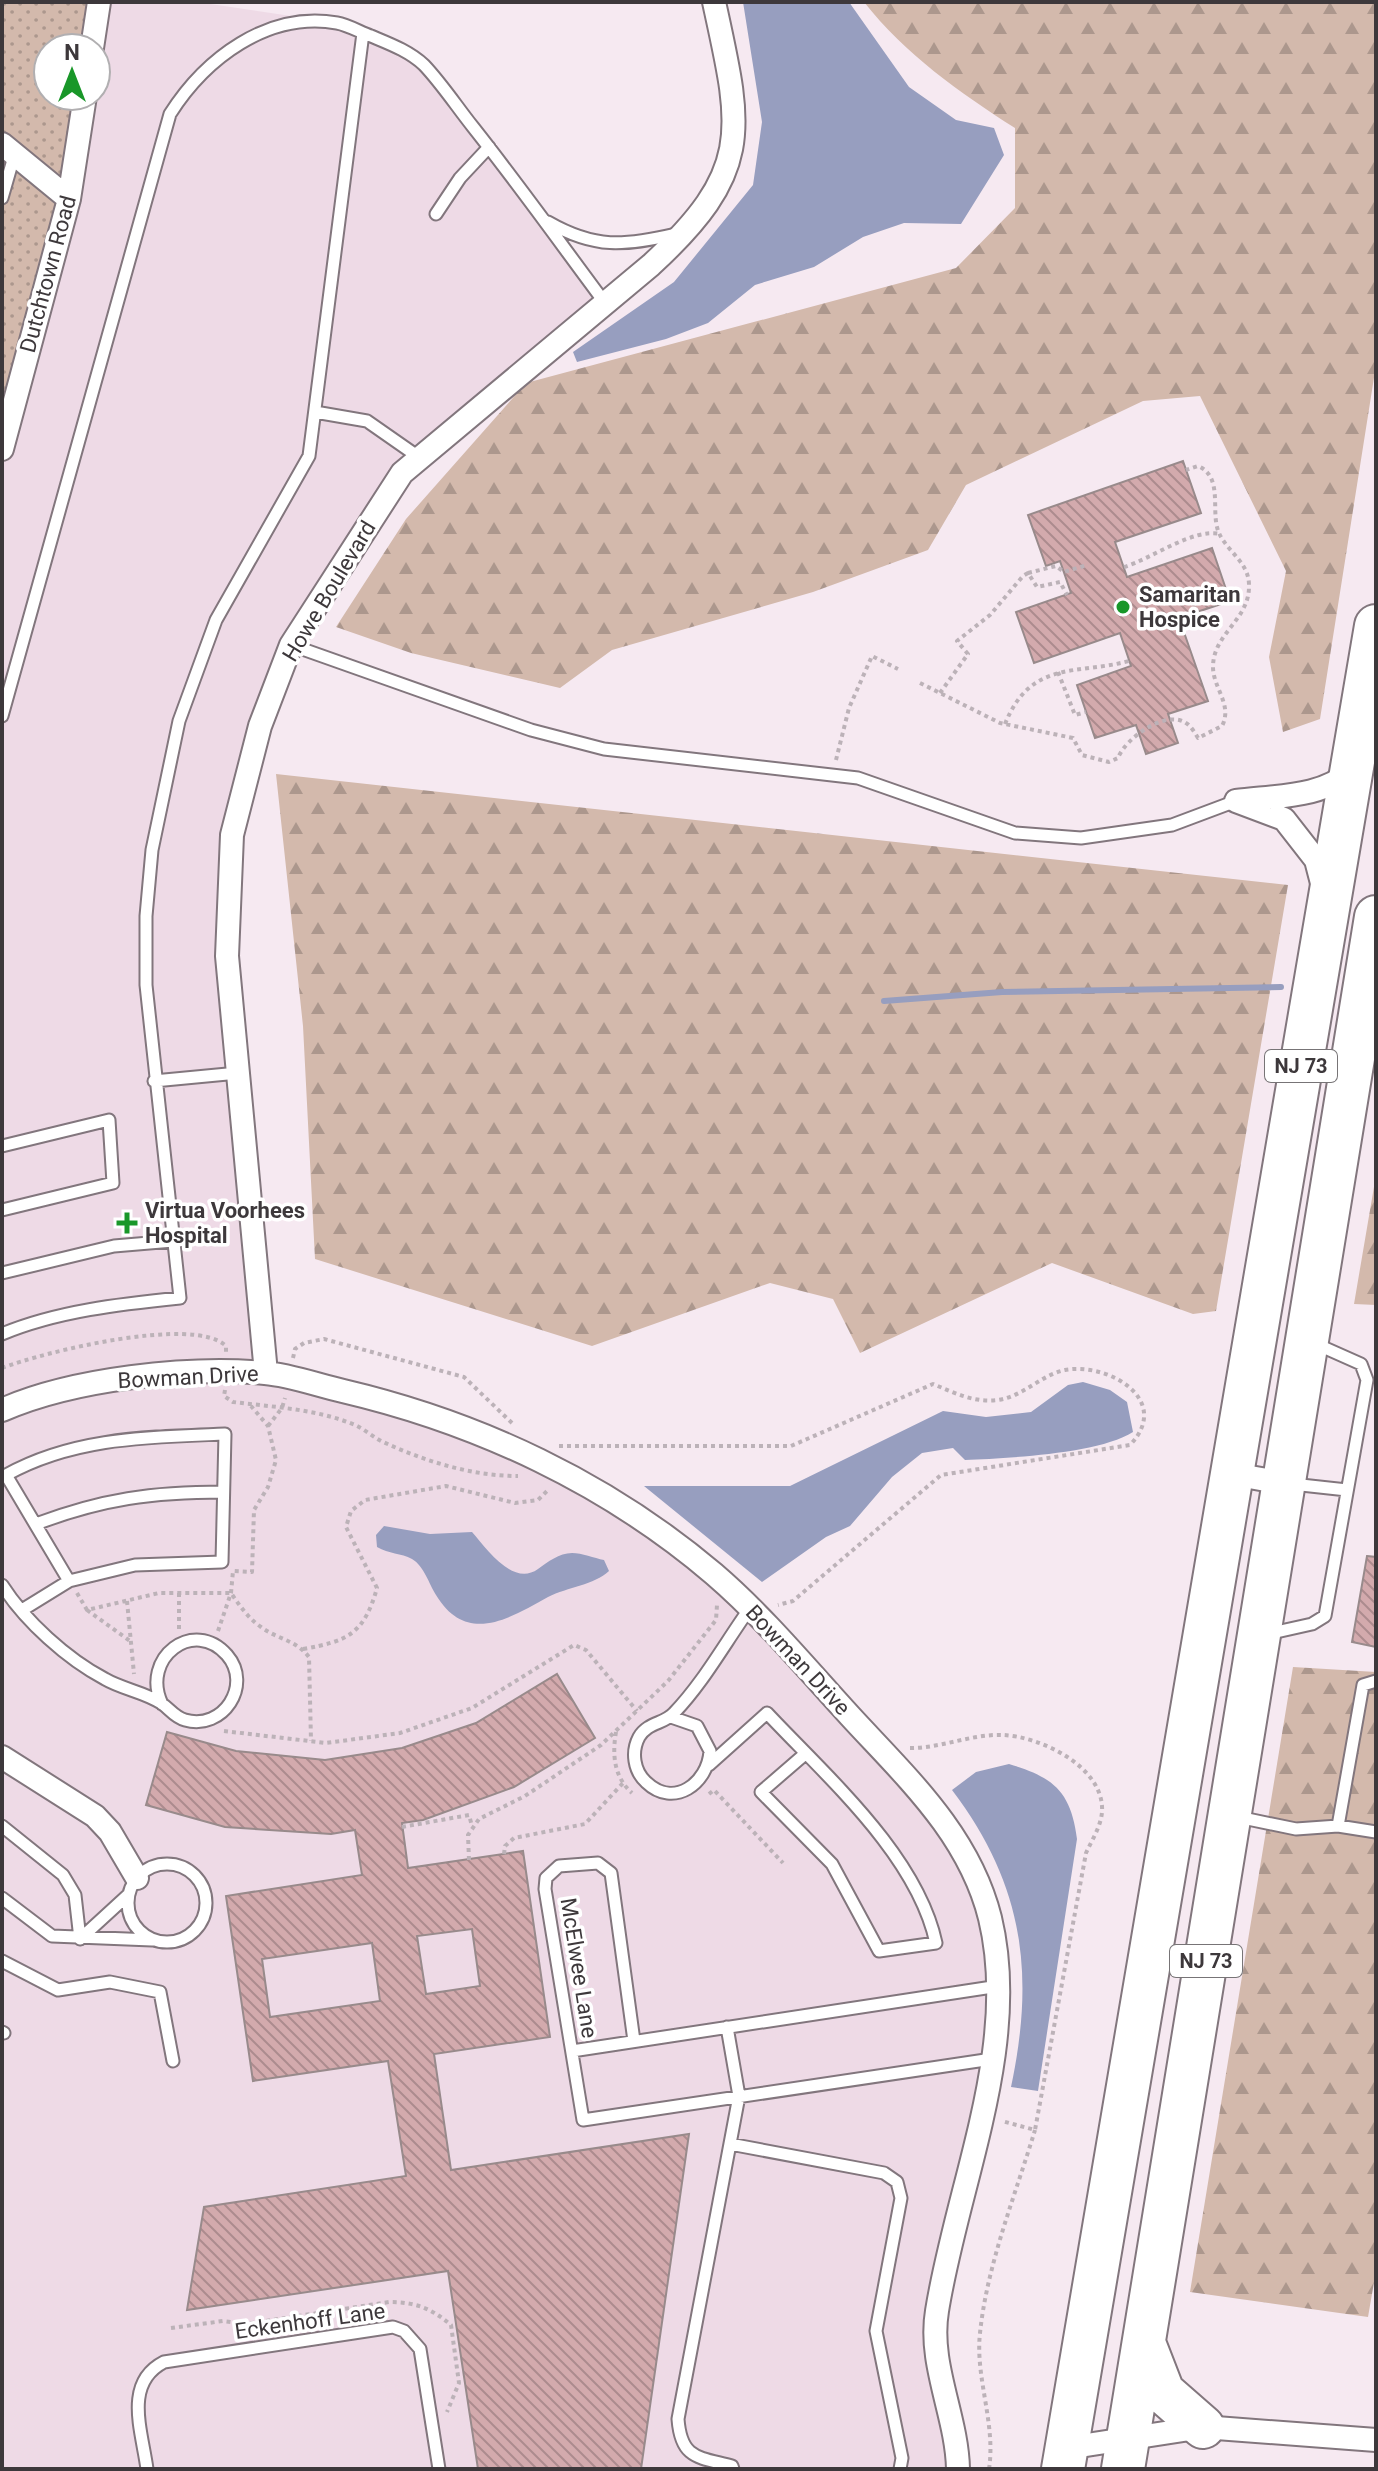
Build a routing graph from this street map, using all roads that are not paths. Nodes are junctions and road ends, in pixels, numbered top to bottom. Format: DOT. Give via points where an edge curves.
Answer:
graph roads {
  1 [pos="99,2"];
  2 [pos="714,2"];
  3 [pos="94,32"];
  4 [pos="363,33"];
  5 [pos="83,112"];
  6 [pos="489,147"];
  7 [pos="8,148"];
  8 [pos="2,198"];
  9 [pos="69,199"];
  10 [pos="436,214"];
  11 [pos="544,219"];
  12 [pos="687,231"];
  13 [pos="605,303"];
  14 [pos="315,412"];
  15 [pos="2,449"];
  16 [pos="420,458"];
  17 [pos="1376,626"];
  18 [pos="291,645"];
  19 [pos="2,716"];
  20 [pos="1353,768"];
  21 [pos="1236,801"];
  22 [pos="1327,902"];
  23 [pos="1376,917"];
  24 [pos="238,1073"];
  25 [pos="154,1081"];
  26 [pos="2,1146"];
  27 [pos="2,1210"];
  28 [pos="173,1241"];
  29 [pos="2,1273"];
  30 [pos="2,1334"];
  31 [pos="1307,1340"];
  32 [pos="1376,1363"];
  33 [pos="1361,1364"];
  34 [pos="266,1373"];
  35 [pos="2,1410"];
  36 [pos="1233,1474"];
  37 [pos="1283,1483"];
  38 [pos="1347,1490"];
  39 [pos="223,1492"];
  40 [pos="36,1524"];
  41 [pos="69,1581"];
  42 [pos="2,1585"];
  43 [pos="750,1608"];
  44 [pos="22,1610"];
  45 [pos="1259,1636"];
  46 [pos="1376,1681"];
  47 [pos="162,1704"];
  48 [pos="671,1717"];
  49 [pos="805,1754"];
  50 [pos="2,1757"];
  51 [pos="709,1765"];
  52 [pos="1229,1815"];
  53 [pos="2,1826"];
  54 [pos="1338,1826"];
  55 [pos="1376,1832"];
  56 [pos="133,1886"];
  57 [pos="2,1898"];
  58 [pos="80,1939"];
  59 [pos="154,1940"];
  60 [pos="2,1961"];
  61 [pos="999,1986"];
  62 [pos="727,2027"];
  63 [pos="634,2041"];
  64 [pos="572,2051"];
  65 [pos="992,2059"];
  66 [pos="173,2061"];
  67 [pos="739,2096"];
  68 [pos="730,2144"];
  69 [pos="1144,2342"];
  70 [pos="1203,2427"];
  71 [pos="1376,2440"];
  72 [pos="1065,2458"];
  73 [pos="1130,2460"];
  74 [pos="147,2469"];
  75 [pos="439,2469"];
  76 [pos="733,2469"];
  77 [pos="900,2469"];
  78 [pos="958,2469"];
  1 -- 3 [label="street"];
  2 -- 12 [label="street, Howe Boulevard" via="735,109 734,142 711,200"];
  4 -- 6 [label="lane" via="396,46 425,66"];
  4 -- 14 [label="lane"];
  4 -- 19 [label="lane" via="338,23 309,23 280,27 245,41 198,76 170,114"];
  5 -- 9 [label="street, Dutchtown Road"];
  6 -- 10 [label="lane"];
  6 -- 11 [label="lane"];
  7 -- 8 [label="lane"];
  7 -- 9 [label="street"];
  9 -- 15 [label="street, Dutchtown Road"];
  11 -- 12 [label="lane" via="593,243 613,245"];
  11 -- 13 [label="lane"];
  12 -- 13 [label="street, Howe Boulevard"];
  13 -- 16 [label="street, Howe Boulevard"];
  14 -- 16 [label="lane" via="367,421"];
  14 -- 25 [label="lane" via="309,456 216,620 179,721 152,850 147,903 146,985"];
  16 -- 18 [label="street, Howe Boulevard" via="402,473"];
  17 -- 20 [label="highway, NJ 73"];
  18 -- 21 [label="lane" via="531,730 604,749 833,774 901,791 1015,833 1081,838 1172,825"];
  18 -- 24 [label="street, Howe Boulevard" via="260,726 232,835 227,956"];
  20 -- 21 [label="street" via="1341,781 1303,793"];
  20 -- 22 [label="highway, NJ 73"];
  21 -- 22 [label="street" via="1284,819 1316,860"];
  22 -- 36 [label="highway, NJ 73"];
  23 -- 31 [label="highway, NJ 73"];
  24 -- 25 [label="lane"];
  24 -- 34 [label="street, Howe Boulevard"];
  25 -- 28 [label="lane"];
  26 -- 27 [label="lane" via="109,1120 113,1183"];
  28 -- 29 [label="lane" via="114,1246"];
  28 -- 30 [label="lane" via="180,1298 54,1318"];
  31 -- 33 [label="lane"];
  31 -- 37 [label="highway, NJ 73"];
  32 -- 33 [label="lane"];
  33 -- 38 [label="lane" via="1367,1380"];
  34 -- 35 [label="street, Bowman Drive" via="86,1383"];
  34 -- 43 [label="street, Bowman Drive" via="407,1406 523,1451 649,1526"];
  36 -- 37 [label="street"];
  36 -- 72 [label="highway, NJ 73"];
  37 -- 38 [label="lane"];
  37 -- 45 [label="highway, NJ 73"];
  38 -- 45 [label="lane" via="1325,1616"];
  39 -- 40 [label="lane" via="169,1492 91,1504"];
  39 -- 40 [label="lane" via="225,1434 117,1438 28,1463 6,1475"];
  39 -- 41 [label="lane" via="222,1562 135,1565"];
  40 -- 41 [label="lane"];
  41 -- 44 [label="lane"];
  42 -- 44 [label="lane"];
  43 -- 48 [label="lane"];
  43 -- 61 [label="street, Bowman Drive" via="941,1815 971,1864 989,1914"];
  44 -- 47 [label="lane" via="103,1679"];
  45 -- 52 [label="highway, NJ 73"];
  46 -- 54 [label="lane" via="1363,1685"];
  47 -- 47 [label="lane" via="180,1719 203,1721 224,1711 236,1692 228,1655 208,1642 185,1642 169,1652 158,1668"];
  48 -- 51 [label="lane" via="697,1726 706,1737"];
  48 -- 51 [label="lane" via="648,1726 636,1745 634,1757 643,1779 674,1793 696,1785"];
  49 -- 49 [label="lane" via="881,1834 931,1919 936,1943 879,1951 832,1864 761,1792"];
  49 -- 51 [label="lane" via="767,1713"];
  50 -- 56 [label="street" via="95,1816 110,1832"];
  52 -- 54 [label="lane" via="1296,1829"];
  52 -- 69 [label="highway, NJ 73"];
  53 -- 58 [label="lane" via="63,1875 75,1895"];
  54 -- 55 [label="lane"];
  56 -- 58 [label="lane"];
  56 -- 59 [label="lane" via="133,1922"];
  56 -- 59 [label="lane" via="152,1866 171,1863 196,1876 206,1892 206,1912 198,1929 183,1940"];
  57 -- 58 [label="lane" via="52,1936"];
  58 -- 59 [label="lane"];
  60 -- 66 [label="lane" via="58,1990 110,1982 160,1992"];
  61 -- 62 [label="lane, McElwee Lane"];
  61 -- 65 [label="street, Bowman Drive"];
  62 -- 63 [label="lane, McElwee Lane"];
  62 -- 67 [label="lane"];
  63 -- 64 [label="lane"];
  63 -- 64 [label="lane, McElwee Lane" via="611,1873 598,1863 559,1866 546,1878 545,1889"];
  64 -- 67 [label="lane, McElwee Lane" via="583,2120"];
  65 -- 67 [label="lane, McElwee Lane"];
  65 -- 78 [label="street, Bowman Drive" via="936,2314 938,2361 955,2426"];
  67 -- 68 [label="lane"];
  68 -- 76 [label="lane" via="678,2419 680,2442 693,2456"];
  68 -- 77 [label="lane" via="884,2173 897,2182 901,2198 876,2331"];
  69 -- 70 [label="highway" via="1163,2392"];
  69 -- 73 [label="highway, NJ 73"];
  70 -- 71 [label="street"];
  70 -- 73 [label="street"];
  72 -- 73 [label="street"];
  74 -- 75 [label="lane, Eckenhoff Lane" via="137,2398 139,2386 154,2367 393,2327 420,2349"];
}
